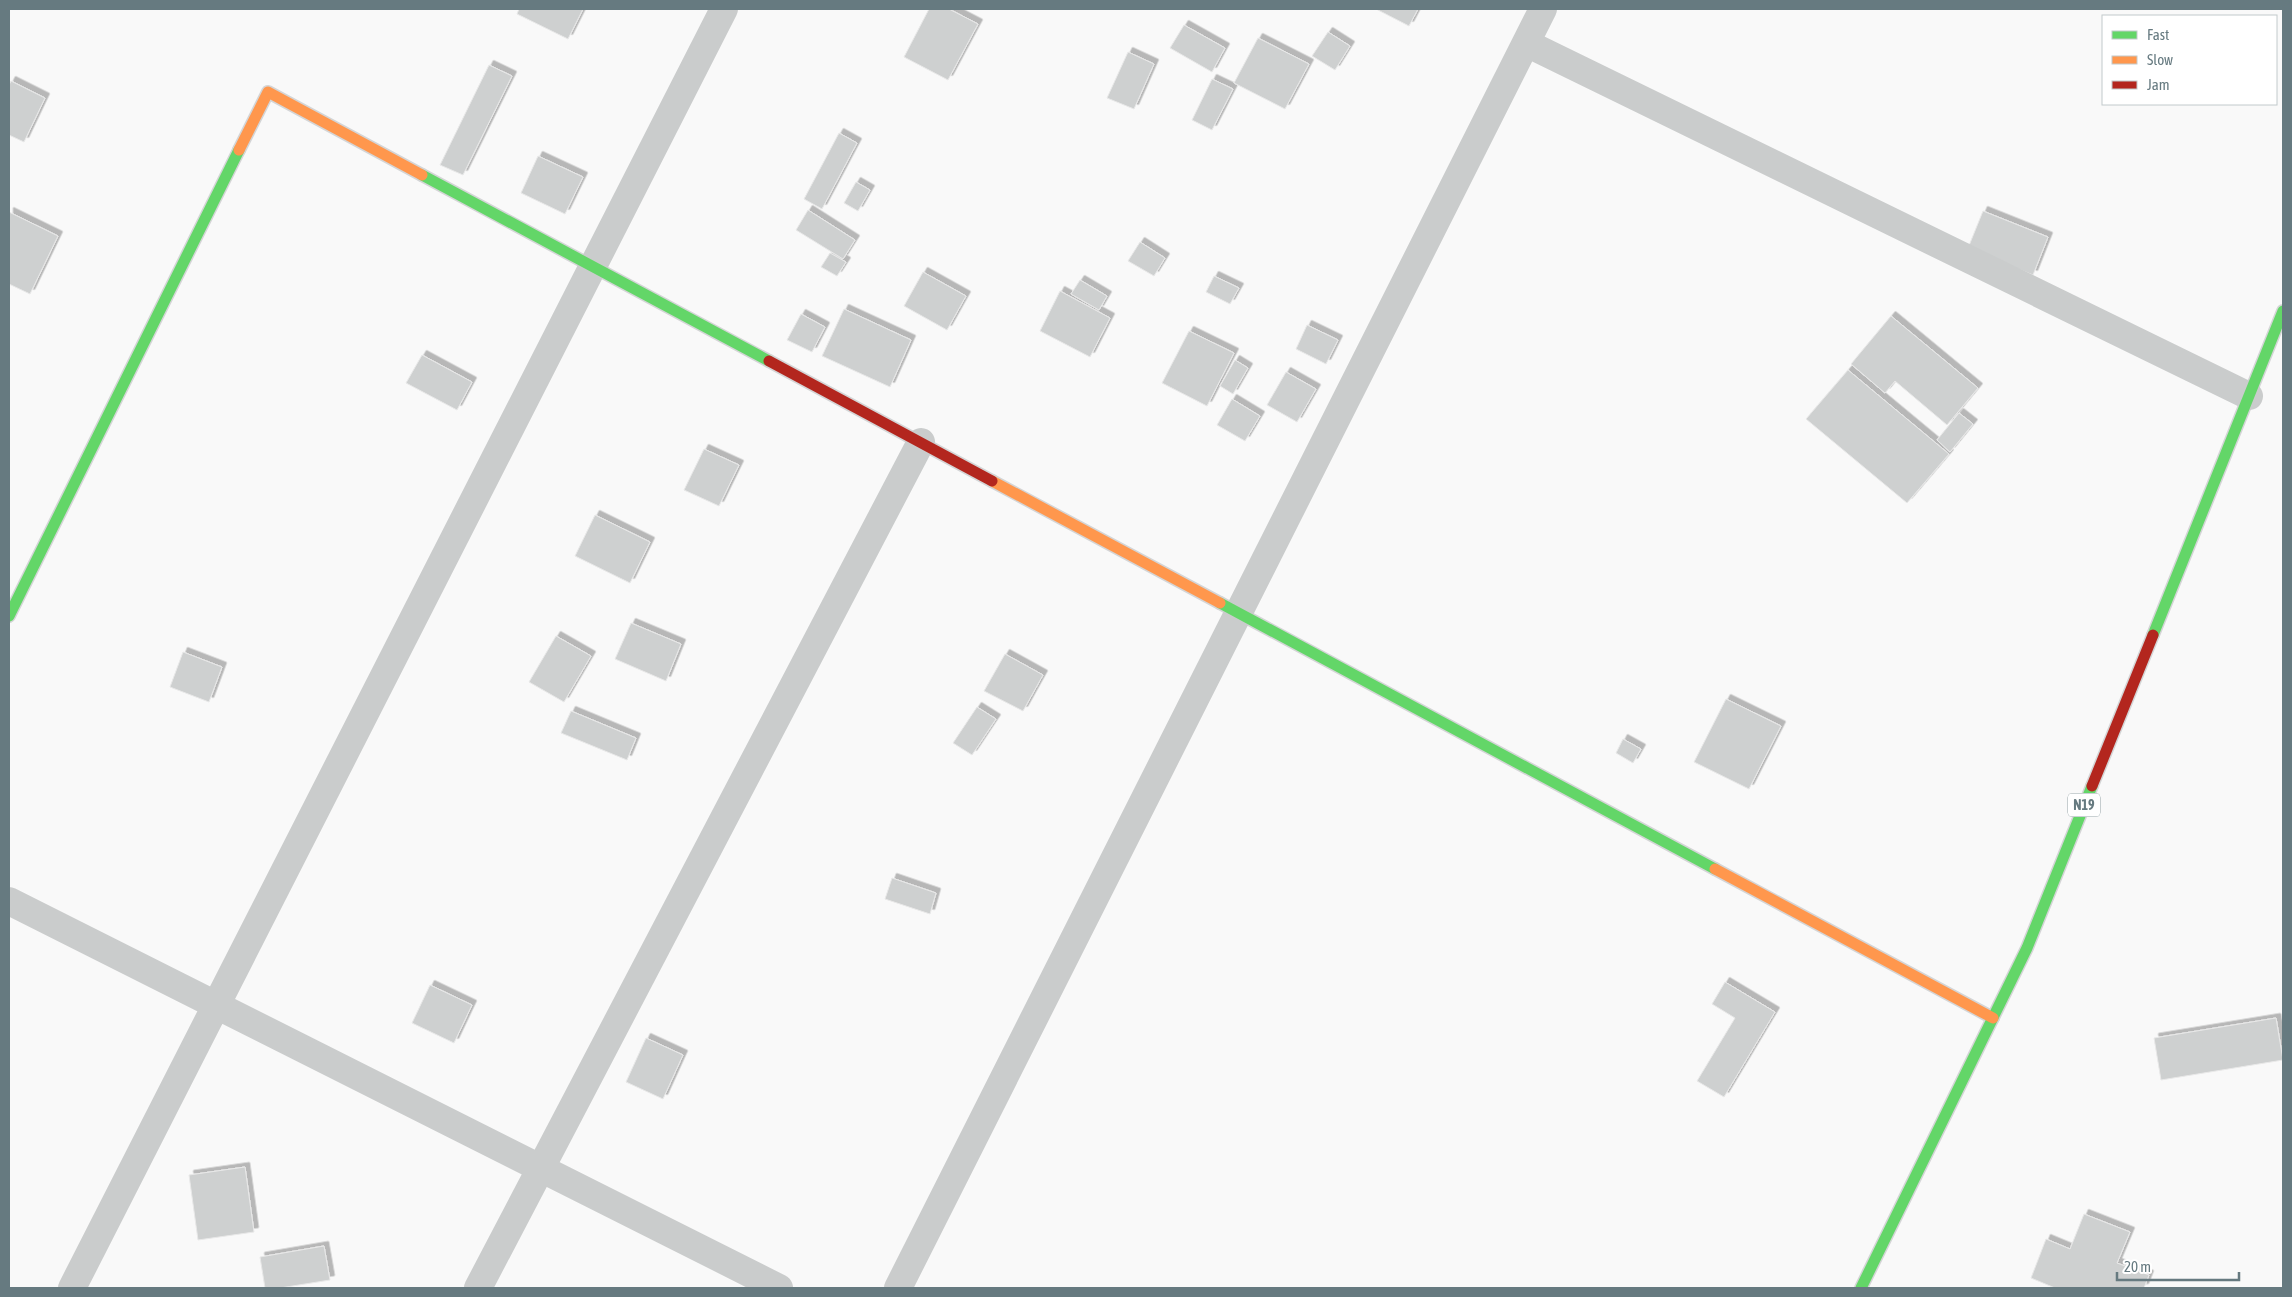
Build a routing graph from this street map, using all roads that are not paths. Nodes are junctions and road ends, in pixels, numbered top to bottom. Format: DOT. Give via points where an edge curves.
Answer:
graph roads {
  1 [pos="724,9"];
  2 [pos="1543,9"];
  3 [pos="1526,43"];
  4 [pos="594,266"];
  5 [pos="2283,312"];
  6 [pos="2249,396"];
  7 [pos="921,442"];
  8 [pos="1239,612"];
  9 [pos="9,616"];
  10 [pos="9,901"];
  11 [pos="216,1005"];
  12 [pos="1993,1018"];
  13 [pos="541,1168"];
  14 [pos="72,1288"];
  15 [pos="478,1288"];
  16 [pos="779,1288"];
  17 [pos="898,1288"];
  18 [pos="1861,1288"];
  1 -- 4 [label="street"];
  2 -- 3 [label="street"];
  3 -- 6 [label="street"];
  3 -- 8 [label="street"];
  4 -- 7 [label="street"];
  4 -- 9 [label="street" via="268,92"];
  4 -- 11 [label="street"];
  5 -- 6 [label="street, N19"];
  6 -- 12 [label="street, N19" via="2027,948"];
  7 -- 8 [label="street"];
  7 -- 13 [label="street"];
  8 -- 12 [label="street"];
  8 -- 17 [label="street"];
  10 -- 11 [label="street"];
  11 -- 13 [label="street"];
  11 -- 14 [label="street"];
  12 -- 18 [label="street, N19"];
  13 -- 15 [label="street"];
  13 -- 16 [label="street"];
}
